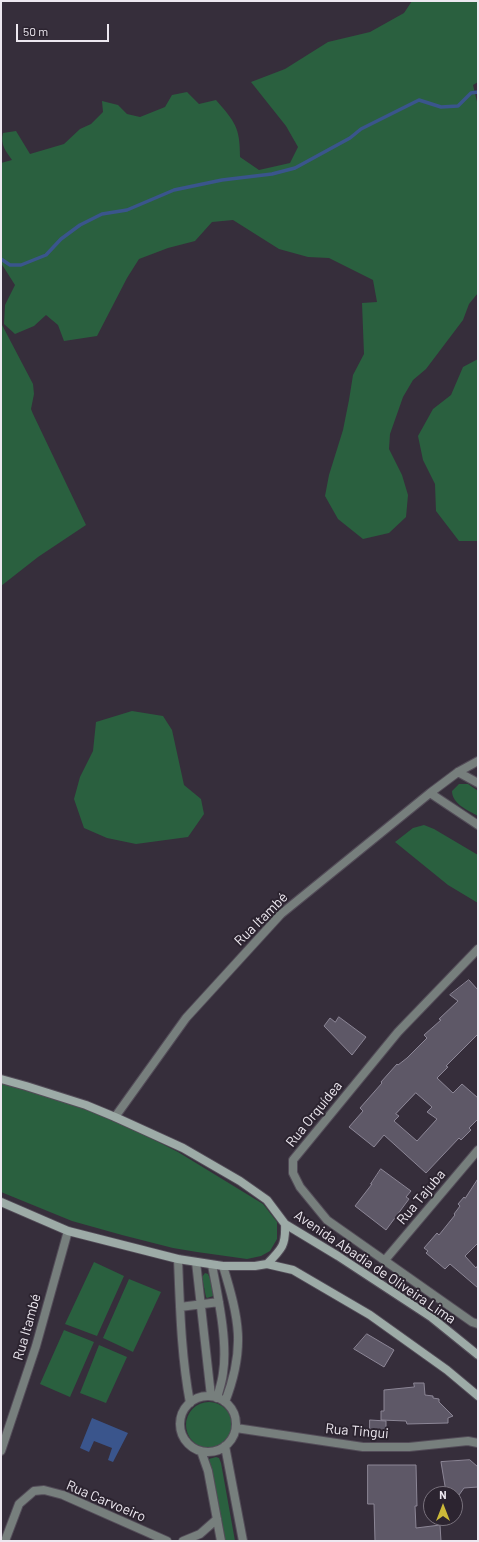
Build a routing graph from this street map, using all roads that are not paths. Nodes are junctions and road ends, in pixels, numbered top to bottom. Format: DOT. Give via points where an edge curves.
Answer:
graph roads {
  1 [pos="478,761"];
  2 [pos="458,772"];
  3 [pos="478,783"];
  4 [pos="430,793"];
  5 [pos="478,825"];
  6 [pos="478,949"];
  7 [pos="1,1079"];
  8 [pos="116,1117"];
  9 [pos="478,1150"];
  10 [pos="1,1202"];
  11 [pos="285,1224"];
  12 [pos="68,1231"];
  13 [pos="178,1259"];
  14 [pos="385,1260"];
  15 [pos="196,1262"];
  16 [pos="267,1264"];
  17 [pos="212,1265"];
  18 [pos="223,1266"];
  19 [pos="219,1302"];
  20 [pos="200,1304"];
  21 [pos="180,1307"];
  22 [pos="478,1324"];
  23 [pos="239,1352"];
  24 [pos="225,1354"];
  25 [pos="478,1355"];
  26 [pos="478,1396"];
  27 [pos="218,1398"];
  28 [pos="190,1403"];
  29 [pos="236,1428"];
  30 [pos="478,1443"];
  31 [pos="225,1446"];
  32 [pos="1,1451"];
  33 [pos="201,1451"];
  34 [pos="217,1519"];
  35 [pos="5,1541"];
  36 [pos="167,1541"];
  37 [pos="183,1541"];
  38 [pos="221,1541"];
  39 [pos="243,1541"];
  1 -- 2 [label="street, Rua Itambé"];
  2 -- 3 [label="street"];
  2 -- 4 [label="street, Rua Itambé"];
  4 -- 5 [label="street"];
  4 -- 8 [label="street, Rua Itambé" via="281,914 186,1018"];
  6 -- 14 [label="street, Rua Orquídea" via="398,1032 293,1160 293,1173 300,1187 327,1220"];
  7 -- 8 [label="street, Avenida Abadia de Oliveira Lima" via="71,1100"];
  8 -- 11 [label="street, Avenida Abadia de Oliveira Lima" via="183,1148 240,1181 267,1200"];
  9 -- 14 [label="street, Rua Tajuba"];
  10 -- 12 [label="street"];
  11 -- 16 [label="street" via="286,1239 279,1252"];
  11 -- 25 [label="street, Avenida Abadia de Oliveira Lima" via="430,1317"];
  12 -- 13 [label="street"];
  12 -- 32 [label="street, Rua Itambé" via="36,1346"];
  13 -- 15 [label="street"];
  13 -- 21 [label="street"];
  14 -- 22 [label="street, Rua Orquídea"];
  15 -- 17 [label="street"];
  15 -- 20 [label="street"];
  16 -- 18 [label="street"];
  16 -- 26 [label="street" via="293,1270 370,1316 447,1370"];
  17 -- 18 [label="street"];
  17 -- 19 [label="street"];
  18 -- 23 [label="street" via="238,1327"];
  19 -- 20 [label="street"];
  19 -- 24 [label="street"];
  20 -- 21 [label="street"];
  20 -- 27 [label="street"];
  21 -- 28 [label="street" via="185,1376"];
  23 -- 24 [label="street"];
  23 -- 27 [label="street" via="234,1380"];
  24 -- 27 [label="street" via="224,1374"];
  27 -- 28 [label="street" via="196,1398"];
  27 -- 29 [label="street" via="234,1413"];
  28 -- 33 [label="street" via="180,1417 181,1430 186,1442"];
  29 -- 30 [label="street, Rua Tingui" via="363,1448 409,1447 468,1441"];
  29 -- 31 [label="street"];
  31 -- 33 [label="street" via="218,1451"];
  31 -- 39 [label="street"];
  33 -- 34 [label="street" via="208,1471"];
  34 -- 37 [label="street" via="200,1534"];
  34 -- 38 [label="street"];
  35 -- 36 [label="street, Rua Carvoeiro" via="19,1504 34,1492 44,1490 63,1495"];
}
